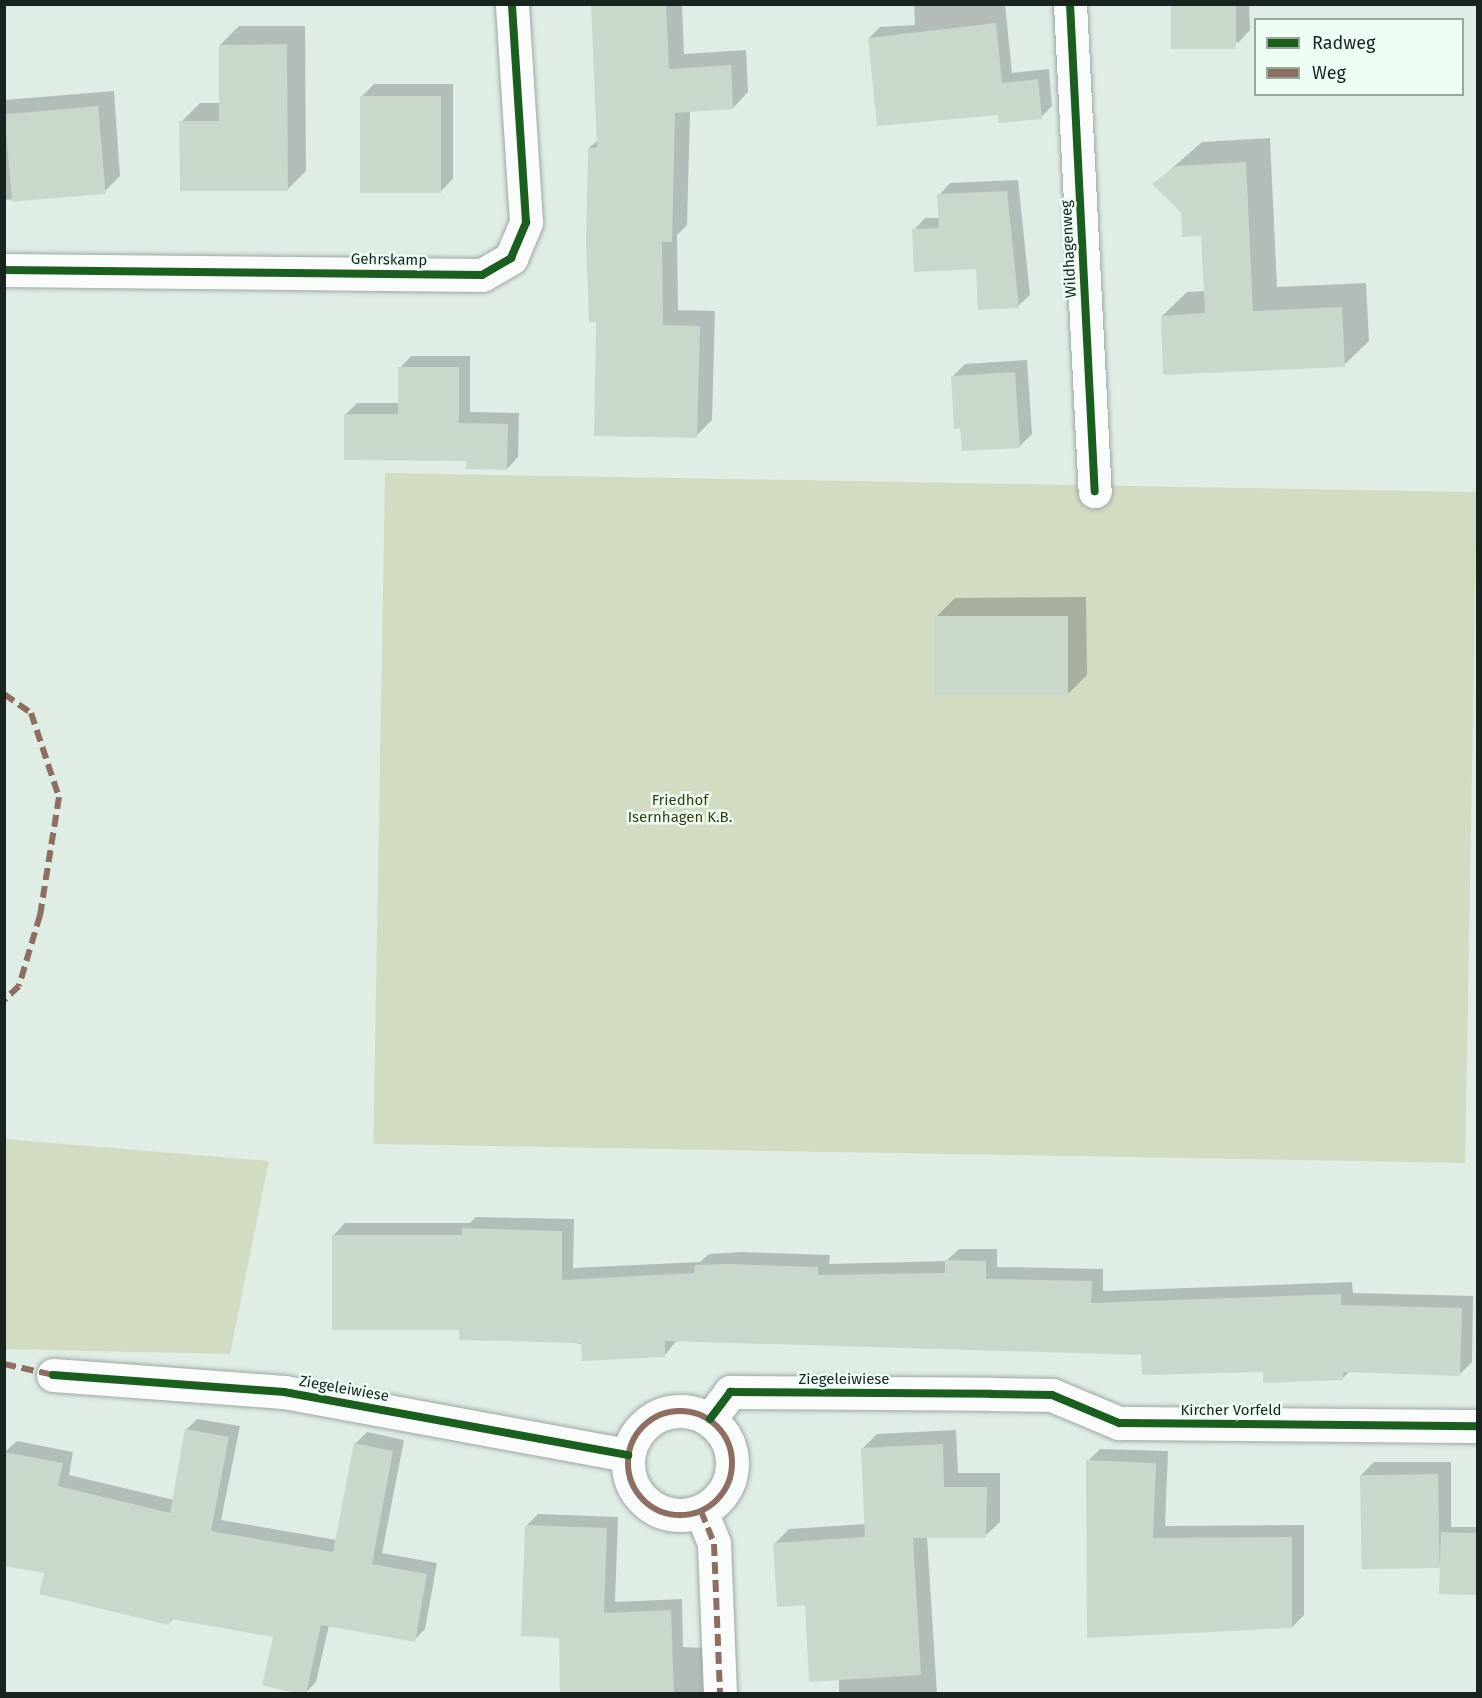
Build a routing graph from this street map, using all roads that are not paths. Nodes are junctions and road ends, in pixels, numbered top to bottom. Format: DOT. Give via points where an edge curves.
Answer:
graph roads {
  1 [pos="512,4"];
  2 [pos="1070,4"];
  3 [pos="4,270"];
  4 [pos="1095,491"];
  5 [pos="53,1375"];
  6 [pos="991,1394"];
  7 [pos="710,1419"];
  8 [pos="1478,1426"];
  9 [pos="628,1455"];
  10 [pos="701,1511"];
  11 [pos="720,1694"];
  1 -- 3 [label="street, Gehrskamp" via="526,222 511,258 482,274"];
  2 -- 4 [label="street, Wildhagenweg"];
  5 -- 9 [label="street, Ziegeleiwiese" via="284,1392"];
  6 -- 7 [label="street, Ziegeleiwiese" via="730,1392"];
  6 -- 8 [label="street, Kircher Vorfeld" via="1052,1395 1119,1423"];
  7 -- 9 [label="street" via="685,1410 656,1416 637,1432"];
  7 -- 10 [label="street" via="730,1444 732,1468 723,1493"];
  9 -- 10 [label="street" via="632,1485 649,1506 669,1515"];
  10 -- 11 [label="street" via="714,1544"];
}
